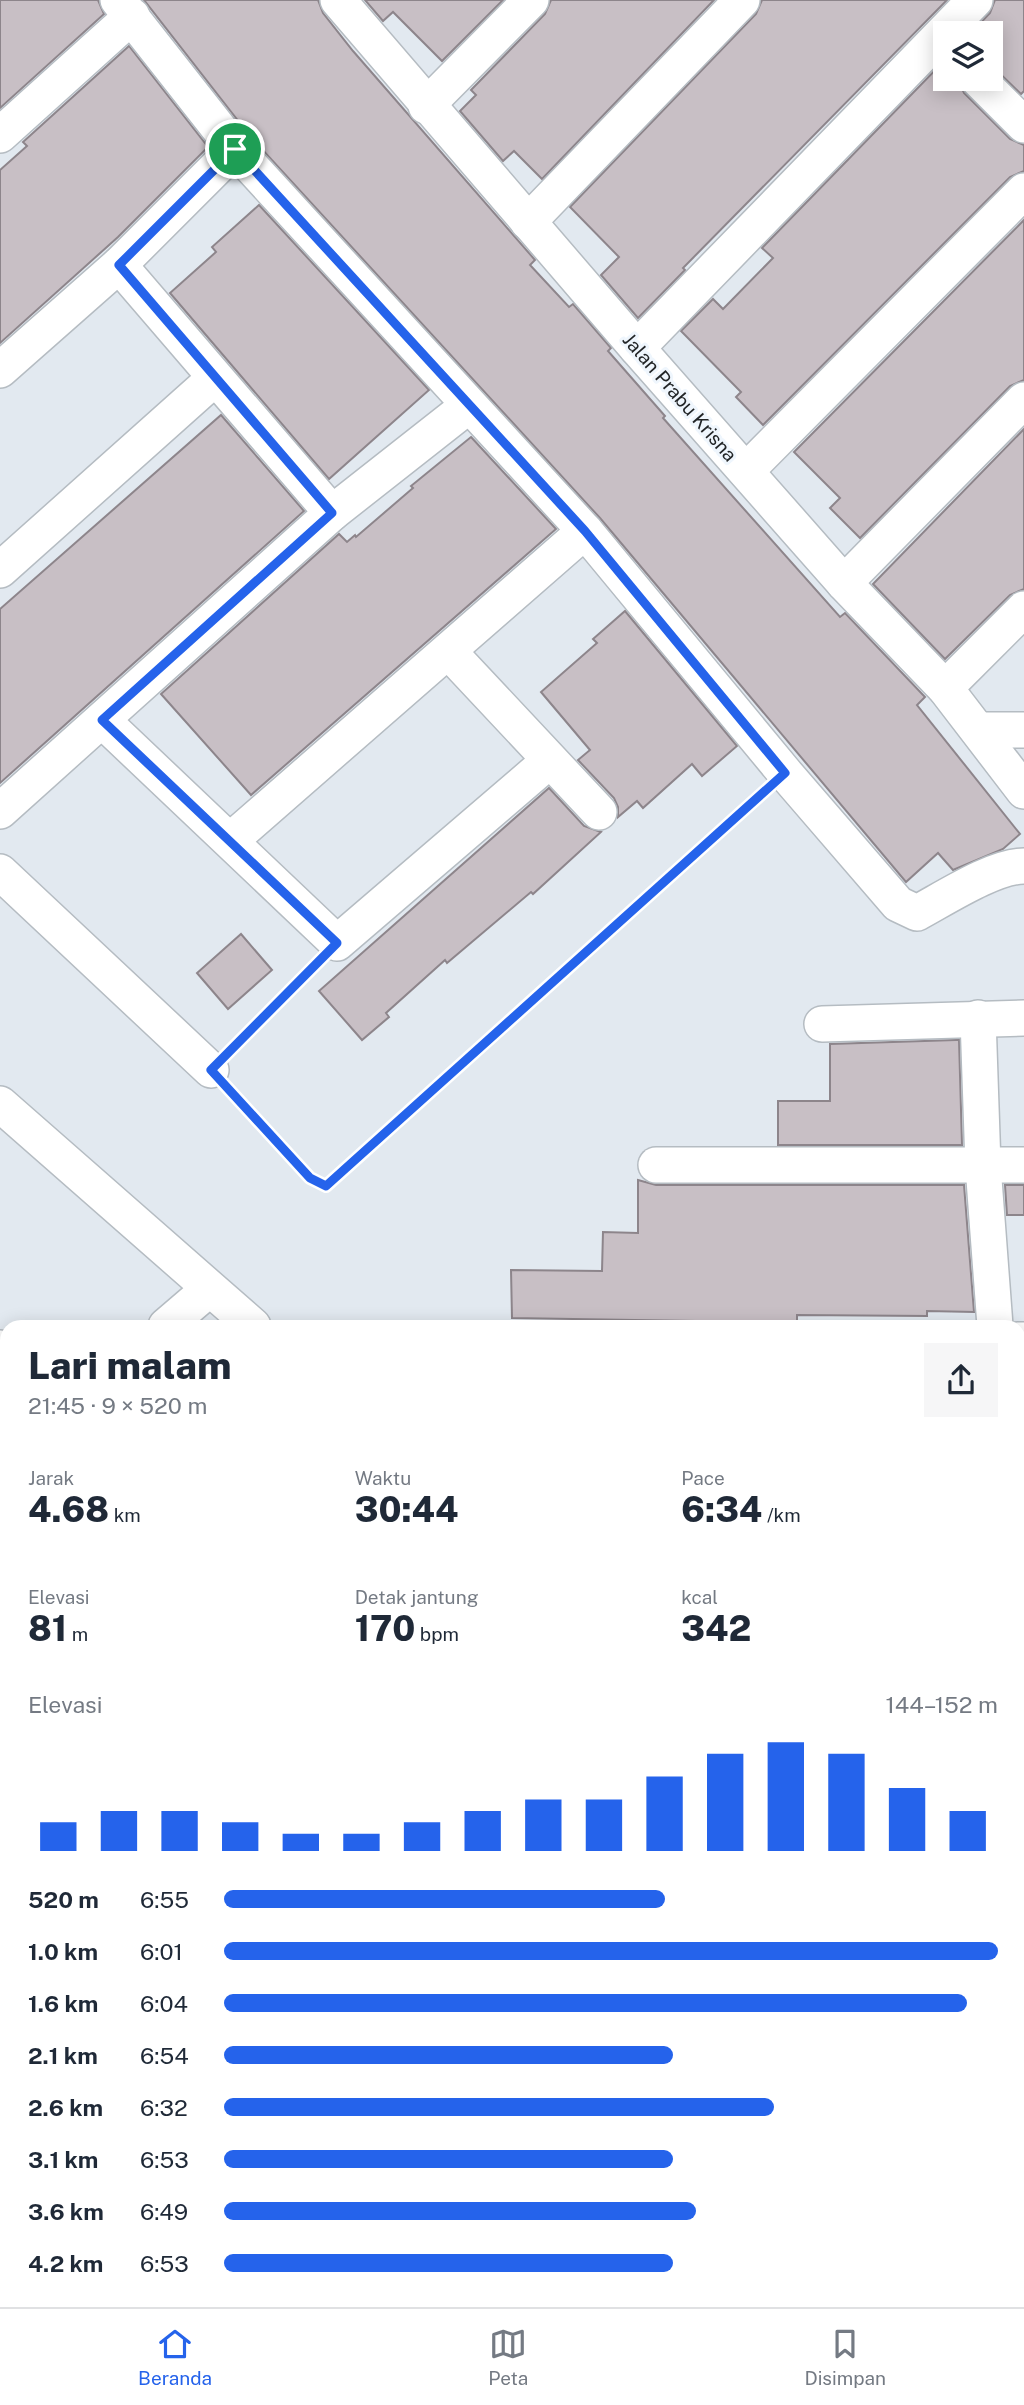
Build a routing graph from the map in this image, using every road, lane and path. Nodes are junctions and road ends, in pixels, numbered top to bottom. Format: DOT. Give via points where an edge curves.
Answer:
graph roads {
  1 [pos="338,0"];
  2 [pos="531,0"];
  3 [pos="742,0"];
  4 [pos="975,0"];
  5 [pos="125,8"];
  6 [pos="958,21"];
  7 [pos="933,50"];
  8 [pos="990,91"];
  9 [pos="426,106"];
  10 [pos="1024,125"];
  11 [pos="0,135"];
  12 [pos="235,149"];
  13 [pos="1024,191"];
  14 [pos="528,222"];
  15 [pos="119,265"];
  16 [pos="637,348"];
  17 [pos="0,370"];
  18 [pos="215,378"];
  19 [pos="1024,400"];
  20 [pos="468,405"];
  21 [pos="746,471"];
  22 [pos="332,513"];
  23 [pos="585,531"];
  24 [pos="0,570"];
  25 [pos="844,583"];
  26 [pos="1024,609"];
  27 [pos="449,652"];
  28 [pos="945,688"];
  29 [pos="102,720"];
  30 [pos="980,730"];
  31 [pos="1024,730"];
  32 [pos="549,761"];
  33 [pos="785,773"];
  34 [pos="1024,791"];
  35 [pos="0,811"];
  36 [pos="598,813"];
  37 [pos="231,840"];
  38 [pos="1024,866"];
  39 [pos="0,872"];
  40 [pos="337,943"];
  41 [pos="978,1018"];
  42 [pos="1024,1018"];
  43 [pos="822,1024"];
  44 [pos="211,1070"];
  45 [pos="0,1104"];
  46 [pos="656,1165"];
  47 [pos="983,1166"];
  48 [pos="1024,1166"];
  49 [pos="208,1290"];
  50 [pos="173,1320"];
  51 [pos="246,1320"];
  52 [pos="995,1320"];
  1 -- 9 [label="street, Jalan Prabu Krisna"];
  2 -- 9 [label="street"];
  3 -- 14 [label="street"];
  4 -- 6 [label="street"];
  5 -- 11 [label="street"];
  5 -- 12 [label="street"];
  7 -- 16 [label="street"];
  8 -- 10 [label="street"];
  9 -- 14 [label="street, Jalan Prabu Krisna"];
  12 -- 15 [label="street"];
  12 -- 20 [label="street"];
  13 -- 21 [label="street"];
  14 -- 16 [label="street, Jalan Prabu Krisna"];
  15 -- 17 [label="street"];
  15 -- 18 [label="street"];
  16 -- 21 [label="street, Jalan Prabu Krisna"];
  18 -- 22 [label="street"];
  18 -- 24 [label="street"];
  19 -- 25 [label="street"];
  20 -- 22 [label="street"];
  20 -- 23 [label="street"];
  21 -- 25 [label="street, Jalan Prabu Krisna"];
  22 -- 29 [label="street"];
  23 -- 27 [label="street"];
  23 -- 33 [label="street"];
  25 -- 28 [label="street, Jalan Prabu Krisna"];
  26 -- 28 [label="street"];
  27 -- 32 [label="street"];
  27 -- 37 [label="street"];
  28 -- 30 [label="street, Jalan Prabu Krisna"];
  29 -- 35 [label="street"];
  29 -- 37 [label="street"];
  30 -- 31 [label="street"];
  30 -- 34 [label="street, Jalan Prabu Krisna"];
  32 -- 36 [label="street"];
  32 -- 40 [label="street"];
  33 -- 38 [label="street" via="906,910 917,913 1006,868"];
  33 -- 44 [label="path" via="330,1184 323,1186 310,1178"];
  37 -- 40 [label="street"];
  39 -- 44 [label="street"];
  40 -- 44 [label="path"];
  41 -- 42 [label="street"];
  41 -- 43 [label="street"];
  41 -- 47 [label="street"];
  45 -- 49 [label="street"];
  46 -- 47 [label="street"];
  47 -- 48 [label="street"];
  47 -- 52 [label="street"];
  49 -- 50 [label="street"];
  49 -- 51 [label="street"];
}
